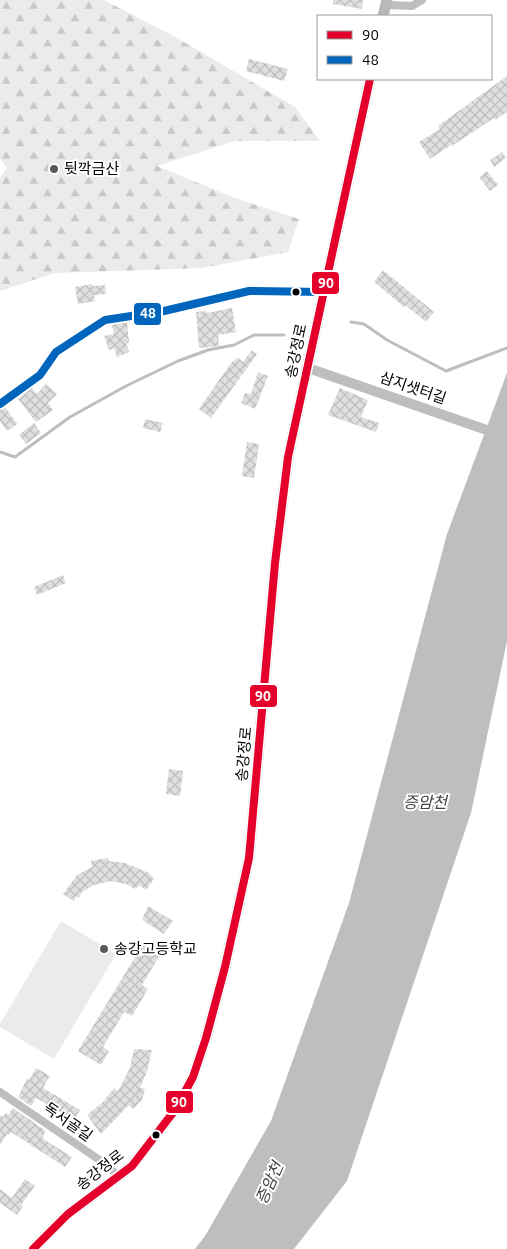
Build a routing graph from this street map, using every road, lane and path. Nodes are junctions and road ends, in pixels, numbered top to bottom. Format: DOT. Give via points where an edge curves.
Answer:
graph roads {
  1 [pos="422,0"];
  2 [pos="385,7"];
  3 [pos="370,80"];
  4 [pos="324,292"];
  5 [pos="308,368"];
  6 [pos="0,404"];
  7 [pos="507,437"];
  8 [pos="0,1092"];
  9 [pos="119,1176"];
  10 [pos="32,1249"];
  1 -- 2 [label="street" via="412,6"];
  3 -- 4 [label="main road, 송강정로"];
  4 -- 5 [label="main road, 송강정로"];
  4 -- 6 [label="street" via="249,290 164,311 105,320 56,352 40,375"];
  5 -- 7 [label="street, 삼지샛터길"];
  5 -- 9 [label="main road, 송강정로" via="288,457 280,517 249,858 225,966 193,1077 175,1110 152,1141 132,1166"];
  8 -- 9 [label="street, 독서골길"];
  9 -- 10 [label="main road, 송강정로" via="68,1214"];
}
